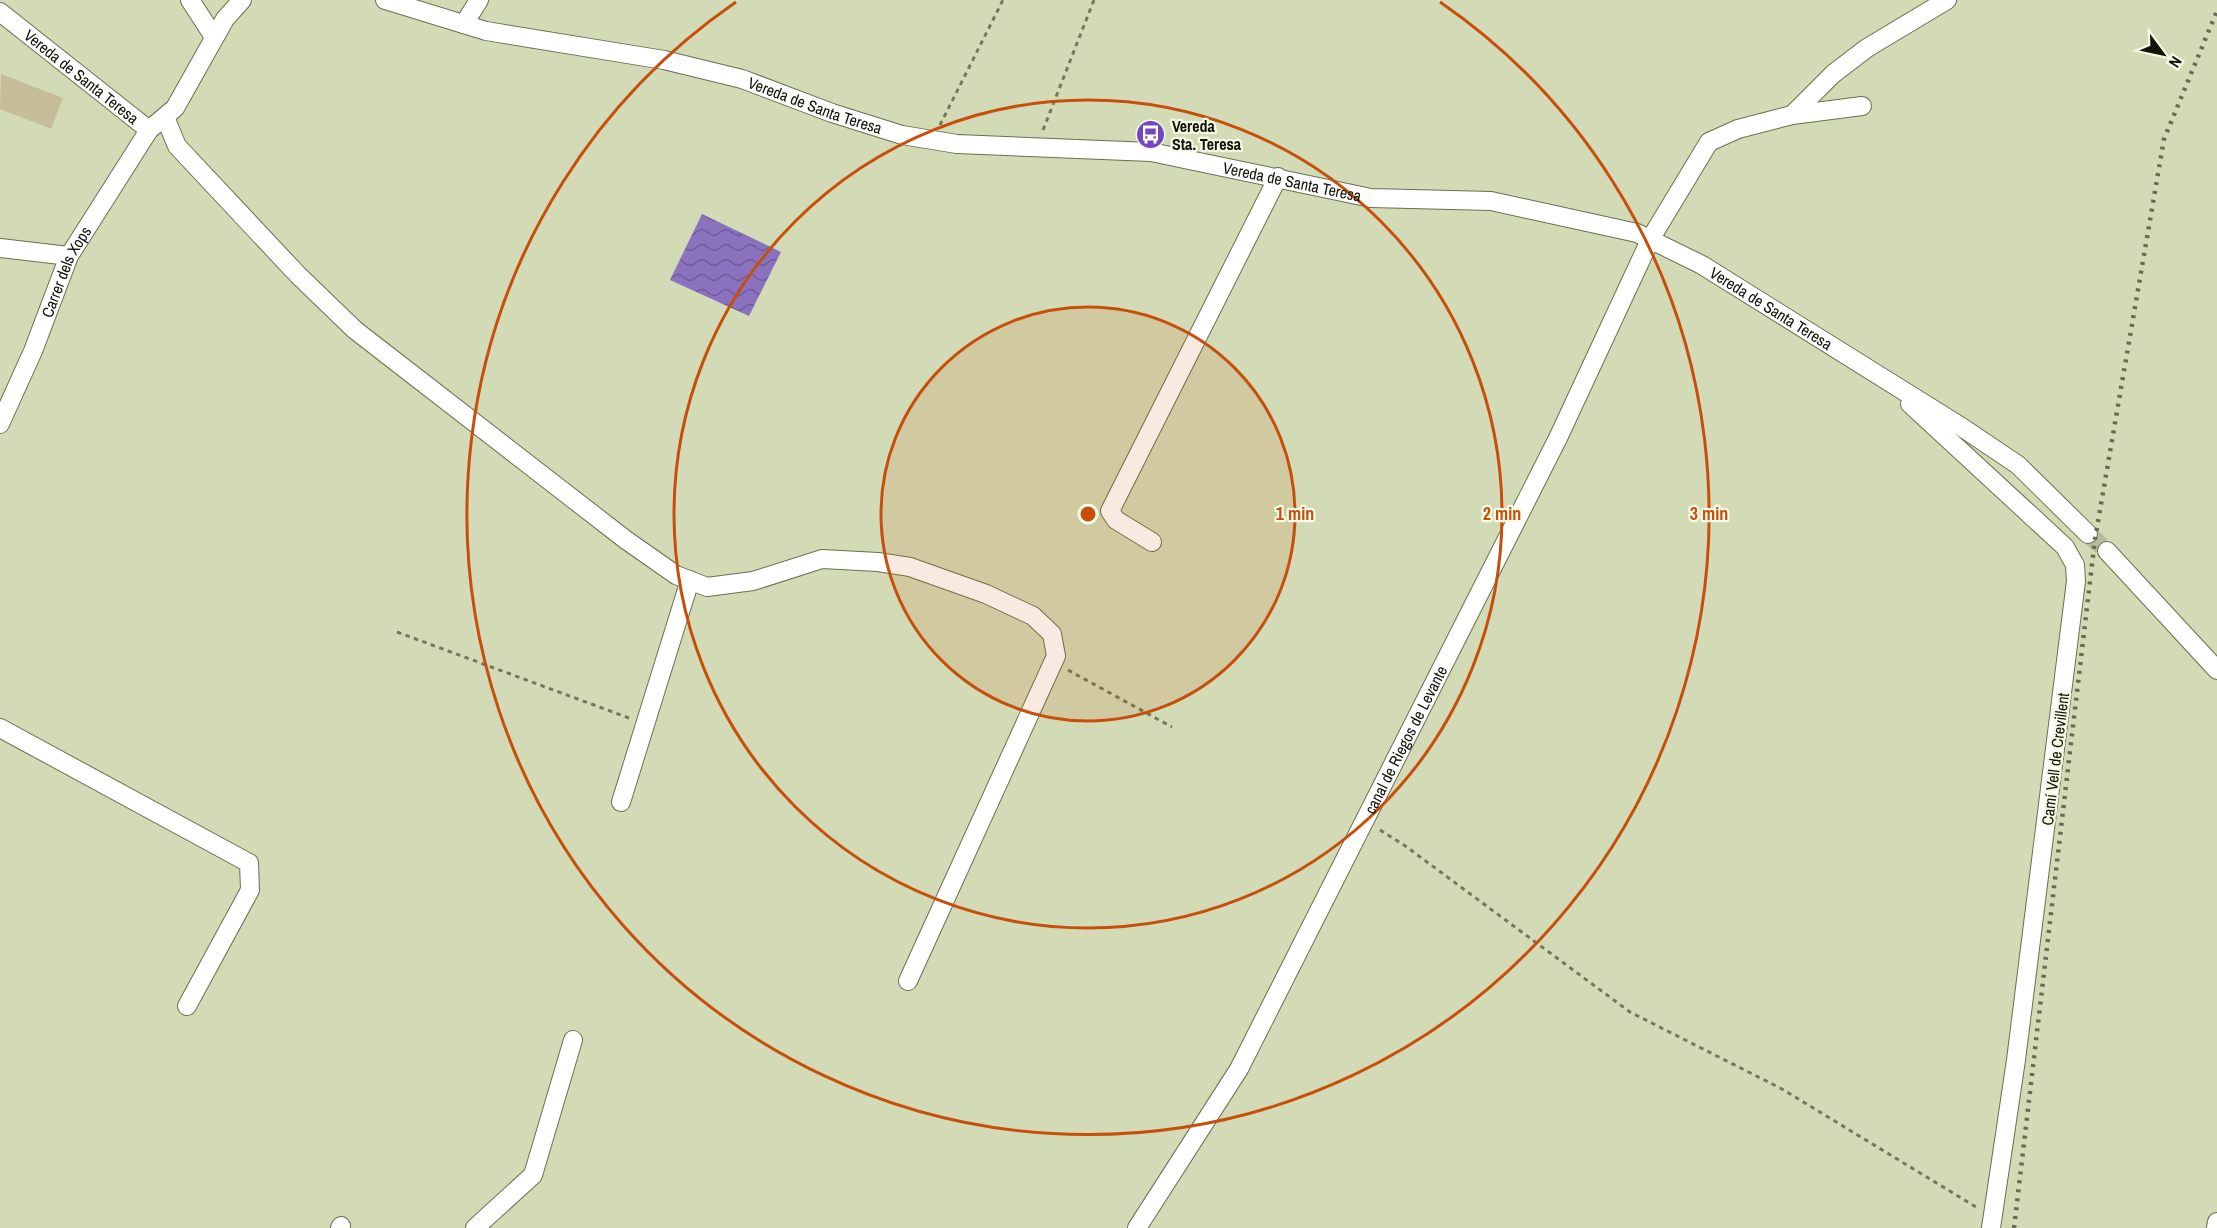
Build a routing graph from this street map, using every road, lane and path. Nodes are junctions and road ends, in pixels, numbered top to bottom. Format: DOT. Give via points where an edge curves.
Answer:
graph roads {
  1 [pos="190,0"];
  2 [pos="242,0"];
  3 [pos="385,0"];
  4 [pos="479,0"];
  5 [pos="1003,0"];
  6 [pos="1094,0"];
  7 [pos="1947,0"];
  8 [pos="0,12"];
  9 [pos="464,24"];
  10 [pos="214,37"];
  11 [pos="1862,106"];
  12 [pos="1792,115"];
  13 [pos="165,117"];
  14 [pos="150,130"];
  15 [pos="932,140"];
  16 [pos="1037,146"];
  17 [pos="1278,177"];
  18 [pos="1651,238"];
  19 [pos="0,248"];
  20 [pos="69,256"];
  21 [pos="1876,372"];
  22 [pos="0,424"];
  23 [pos="2088,534"];
  24 [pos="1152,543"];
  25 [pos="2107,550"];
  26 [pos="690,580"];
  27 [pos="397,632"];
  28 [pos="1053,662"];
  29 [pos="2217,670"];
  30 [pos="645,723"];
  31 [pos="1172,727"];
  32 [pos="0,728"];
  33 [pos="621,802"];
  34 [pos="1365,821"];
  35 [pos="908,981"];
  36 [pos="187,1006"];
  37 [pos="573,1040"];
  38 [pos="1992,1222"];
  39 [pos="2217,1222"];
  40 [pos="475,1228"];
  41 [pos="1137,1228"];
  42 [pos="2216,1228"];
  1 -- 10 [label="street"];
  2 -- 10 [label="street, Vereda de Santa Teresa"];
  3 -- 9 [label="street, Vereda de Santa Teresa"];
  4 -- 9 [label="street"];
  5 -- 15 [label="path"];
  6 -- 16 [label="path"];
  7 -- 12 [label="street" via="1867,48 1833,74"];
  8 -- 14 [label="street, Vereda de Santa Teresa"];
  9 -- 15 [label="street, Vereda de Santa Teresa" via="664,60 742,79 832,113"];
  10 -- 13 [label="street, Vereda de Santa Teresa" via="175,108"];
  11 -- 12 [label="street, canal de Riegos de Levante"];
  12 -- 18 [label="street, canal de Riegos de Levante" via="1738,129 1709,142"];
  13 -- 14 [label="street, Vereda de Santa Teresa"];
  13 -- 26 [label="street" via="177,146 355,330 626,540 676,575"];
  14 -- 20 [label="street, Carrer dels Xops"];
  15 -- 16 [label="street, Vereda de Santa Teresa"];
  16 -- 17 [label="street, Vereda de Santa Teresa" via="1151,152"];
  17 -- 18 [label="street, Vereda de Santa Teresa" via="1371,198 1491,201"];
  17 -- 24 [label="street" via="1110,511 1116,520"];
  18 -- 21 [label="street, Vereda de Santa Teresa"];
  18 -- 34 [label="street, canal de Riegos de Levante" via="1558,438"];
  19 -- 20 [label="street"];
  20 -- 22 [label="street, Carrer dels Xops"];
  21 -- 23 [label="street, Vereda de Santa Teresa" via="2018,465"];
  21 -- 38 [label="street, Camí Vell de Crevillent" via="2066,546 2075,565 2070,644"];
  25 -- 29 [label="street"];
  26 -- 28 [label="street" via="707,587 753,581 822,559 910,567 986,594 1033,616 1052,634 1056,656"];
  26 -- 30 [label="street"];
  27 -- 30 [label="path"];
  28 -- 31 [label="path"];
  28 -- 35 [label="street"];
  30 -- 33 [label="street"];
  32 -- 36 [label="street" via="249,863 250,890"];
  34 -- 38 [label="path" via="1404,844 1629,1012 1782,1089"];
  34 -- 41 [label="street, canal de Riegos de Levante" via="1239,1069"];
  37 -- 40 [label="street" via="533,1175"];
  39 -- 42 [label="street"];
}
